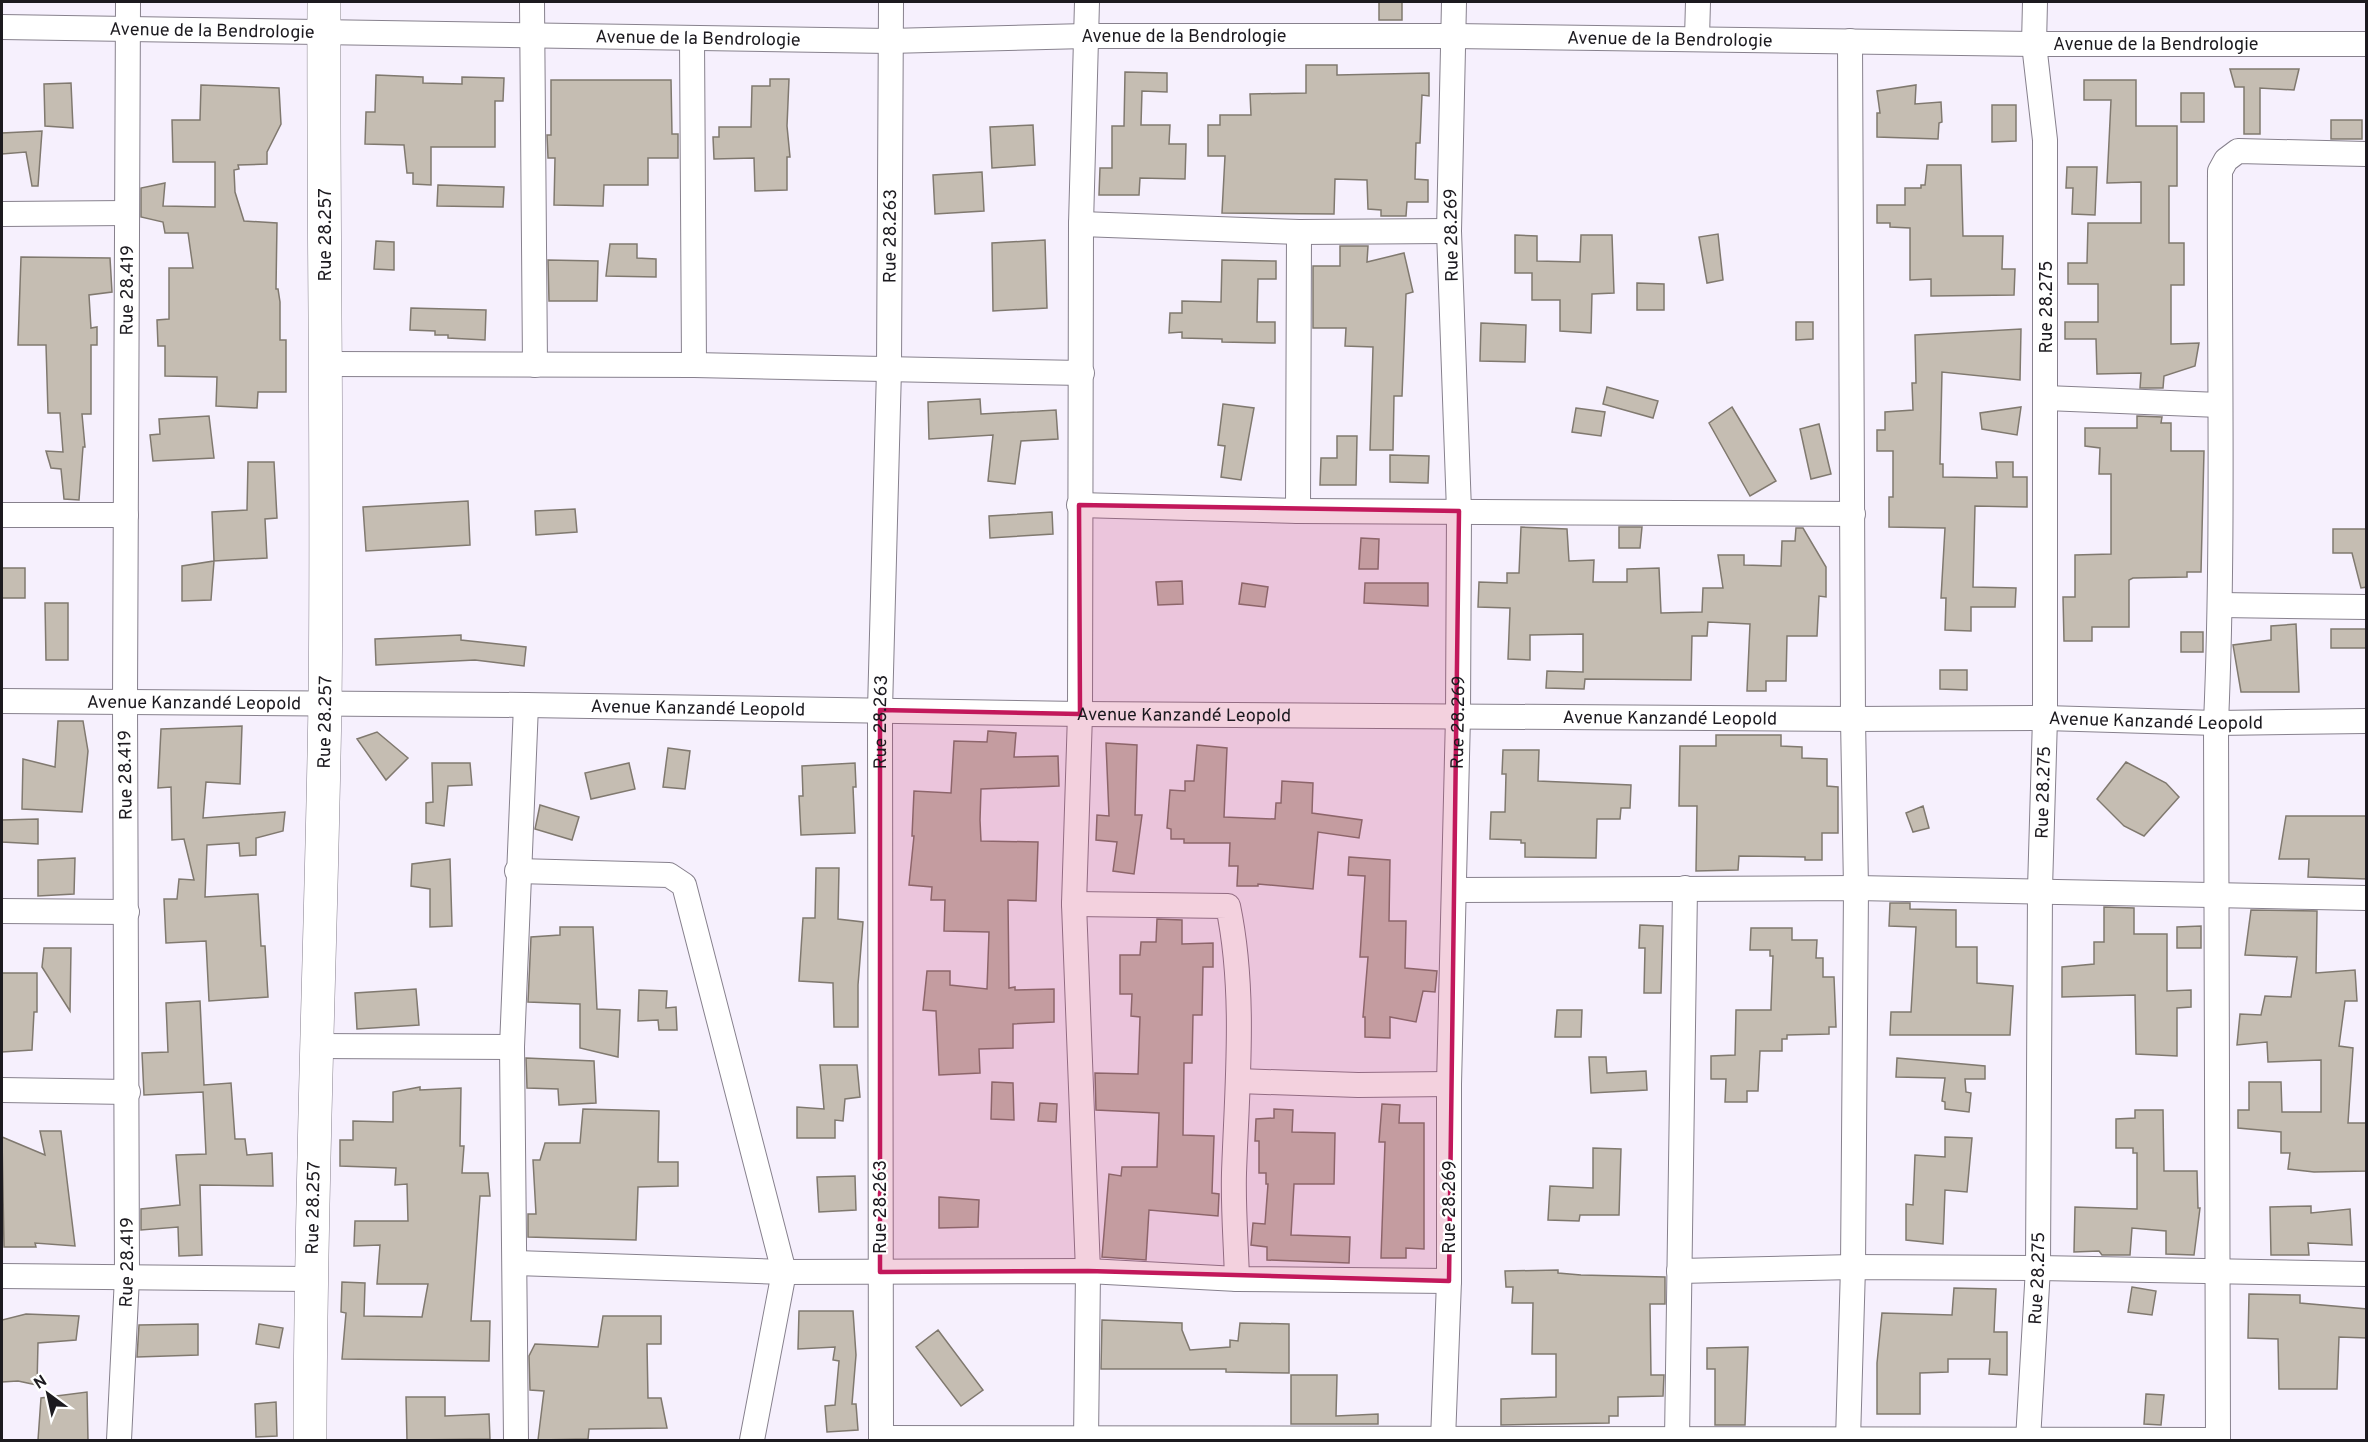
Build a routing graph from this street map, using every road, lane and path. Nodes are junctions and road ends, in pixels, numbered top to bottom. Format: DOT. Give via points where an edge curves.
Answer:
graph roads {
  1 [pos="128,2"];
  2 [pos="532,2"];
  3 [pos="891,2"];
  4 [pos="1087,2"];
  5 [pos="1454,2"];
  6 [pos="1698,2"];
  7 [pos="2035,2"];
  8 [pos="324,17"];
  9 [pos="2,27"];
  10 [pos="128,27"];
  11 [pos="532,36"];
  12 [pos="1086,36"];
  13 [pos="1453,36"];
  14 [pos="692,38"];
  15 [pos="1697,38"];
  16 [pos="889,41"];
  17 [pos="1850,41"];
  18 [pos="2034,44"];
  19 [pos="2367,44"];
  20 [pos="2367,154"];
  21 [pos="127,213"];
  22 [pos="2,214"];
  23 [pos="1081,224"];
  24 [pos="1449,231"];
  25 [pos="1299,232"];
  26 [pos="327,363"];
  27 [pos="535,364"];
  28 [pos="694,365"];
  29 [pos="888,369"];
  30 [pos="1082,373"];
  31 [pos="2046,398"];
  32 [pos="2218,405"];
  33 [pos="1079,505"];
  34 [pos="1298,511"];
  35 [pos="1459,511"];
  36 [pos="1852,514"];
  37 [pos="2,515"];
  38 [pos="126,515"];
  39 [pos="2221,605"];
  40 [pos="2367,607"];
  41 [pos="2,701"];
  42 [pos="125,702"];
  43 [pos="325,704"];
  44 [pos="526,705"];
  45 [pos="880,710"];
  46 [pos="1080,714"];
  47 [pos="1458,716"];
  48 [pos="2045,717"];
  49 [pos="1853,720"];
  50 [pos="2367,721"];
  51 [pos="2216,723"];
  52 [pos="517,871"];
  53 [pos="1685,888"];
  54 [pos="1856,888"];
  55 [pos="2040,889"];
  56 [pos="1455,890"];
  57 [pos="2216,896"];
  58 [pos="2367,898"];
  59 [pos="1074,904"];
  60 [pos="2,910"];
  61 [pos="127,912"];
  62 [pos="316,1046"];
  63 [pos="512,1047"];
  64 [pos="1238,1081"];
  65 [pos="1449,1084"];
  66 [pos="2,1090"];
  67 [pos="128,1092"];
  68 [pos="516,1263"];
  69 [pos="1854,1267"];
  70 [pos="2038,1268"];
  71 [pos="1088,1271"];
  72 [pos="1679,1271"];
  73 [pos="784,1272"];
  74 [pos="880,1272"];
  75 [pos="2217,1272"];
  76 [pos="2367,1274"];
  77 [pos="2,1276"];
  78 [pos="127,1277"];
  79 [pos="310,1278"];
  80 [pos="1238,1279"];
  81 [pos="1449,1281"];
  82 [pos="881,1439"];
  83 [pos="119,1440"];
  84 [pos="310,1440"];
  85 [pos="516,1440"];
  86 [pos="752,1440"];
  87 [pos="1086,1440"];
  88 [pos="1277,1440"];
  89 [pos="1443,1440"];
  90 [pos="1677,1440"];
  91 [pos="1848,1440"];
  92 [pos="2028,1440"];
  93 [pos="2218,1440"];
  1 -- 10 [label="street, Rue 28.419"];
  2 -- 11 [label="street"];
  3 -- 16 [label="street, Rue 28.263"];
  4 -- 12 [label="street"];
  5 -- 13 [label="street, Rue 28.269"];
  6 -- 15 [label="street"];
  7 -- 18 [label="street, Rue 28.275"];
  8 -- 10 [label="street, Avenue de la Bendrologie"];
  8 -- 11 [label="street, Avenue de la Bendrologie"];
  8 -- 26 [label="street, Rue 28.257"];
  9 -- 10 [label="street, Avenue de la Bendrologie"];
  10 -- 21 [label="street, Rue 28.419"];
  11 -- 14 [label="street, Avenue de la Bendrologie"];
  11 -- 27 [label="street"];
  12 -- 13 [label="street, Avenue de la Bendrologie"];
  12 -- 16 [label="street, Avenue de la Bendrologie"];
  12 -- 23 [label="street"];
  13 -- 15 [label="street, Avenue de la Bendrologie"];
  13 -- 24 [label="street, Rue 28.269"];
  14 -- 16 [label="street, Avenue de la Bendrologie"];
  14 -- 28 [label="street"];
  15 -- 17 [label="street, Avenue de la Bendrologie"];
  16 -- 29 [label="street, Rue 28.263"];
  17 -- 18 [label="street, Avenue de la Bendrologie"];
  17 -- 36 [label="street"];
  18 -- 19 [label="street, Avenue de la Bendrologie"];
  18 -- 31 [label="street, Rue 28.275" via="2045,140"];
  20 -- 32 [label="street" via="2238,151 2226,160 2220,171"];
  21 -- 22 [label="street"];
  21 -- 38 [label="street, Rue 28.419"];
  23 -- 25 [label="street"];
  23 -- 30 [label="street"];
  24 -- 25 [label="street"];
  24 -- 35 [label="street, Rue 28.269"];
  25 -- 34 [label="street"];
  26 -- 27 [label="street"];
  26 -- 43 [label="street, Rue 28.257"];
  27 -- 28 [label="street"];
  28 -- 29 [label="street"];
  29 -- 30 [label="street"];
  29 -- 45 [label="street, Rue 28.263"];
  30 -- 33 [label="street"];
  31 -- 32 [label="street"];
  31 -- 48 [label="street, Rue 28.275"];
  32 -- 39 [label="street"];
  33 -- 34 [label="street"];
  33 -- 46 [label="street"];
  34 -- 35 [label="street"];
  35 -- 36 [label="street"];
  35 -- 47 [label="street, Rue 28.269"];
  36 -- 49 [label="street"];
  37 -- 38 [label="street"];
  38 -- 42 [label="street, Rue 28.419"];
  39 -- 40 [label="street"];
  39 -- 51 [label="street"];
  41 -- 42 [label="street, Avenue Kanzandé Leopold"];
  42 -- 43 [label="street, Avenue Kanzandé Leopold"];
  42 -- 61 [label="street, Rue 28.419"];
  43 -- 44 [label="street, Avenue Kanzandé Leopold"];
  43 -- 62 [label="street, Rue 28.257"];
  44 -- 45 [label="street, Avenue Kanzandé Leopold"];
  44 -- 52 [label="street"];
  45 -- 46 [label="street, Avenue Kanzandé Leopold"];
  45 -- 74 [label="street, Rue 28.263"];
  46 -- 47 [label="street, Avenue Kanzandé Leopold"];
  46 -- 59 [label="street"];
  47 -- 49 [label="street, Avenue Kanzandé Leopold"];
  47 -- 56 [label="street, Rue 28.269"];
  48 -- 49 [label="street, Avenue Kanzandé Leopold"];
  48 -- 51 [label="street, Avenue Kanzandé Leopold"];
  48 -- 55 [label="street, Rue 28.275"];
  49 -- 54 [label="street"];
  50 -- 51 [label="street, Avenue Kanzandé Leopold"];
  51 -- 57 [label="street"];
  52 -- 63 [label="street"];
  52 -- 73 [label="street" via="669,875 684,885"];
  53 -- 54 [label="street"];
  53 -- 56 [label="street"];
  53 -- 72 [label="street"];
  54 -- 55 [label="street"];
  54 -- 69 [label="street"];
  55 -- 57 [label="street"];
  55 -- 70 [label="street, Rue 28.275"];
  56 -- 65 [label="street, Rue 28.269"];
  57 -- 58 [label="street"];
  57 -- 75 [label="street"];
  59 -- 64 [label="street" via="1228,906 1235,938"];
  59 -- 71 [label="street"];
  60 -- 61 [label="street"];
  61 -- 67 [label="street, Rue 28.419"];
  62 -- 63 [label="street"];
  62 -- 79 [label="street, Rue 28.257"];
  63 -- 68 [label="street"];
  64 -- 65 [label="street"];
  64 -- 80 [label="street" via="1234,1176"];
  65 -- 81 [label="street, Rue 28.269"];
  66 -- 67 [label="street"];
  67 -- 78 [label="street, Rue 28.419"];
  68 -- 73 [label="street"];
  68 -- 85 [label="street"];
  69 -- 70 [label="street"];
  69 -- 72 [label="street"];
  69 -- 91 [label="street"];
  70 -- 75 [label="street"];
  70 -- 92 [label="street, Rue 28.275"];
  71 -- 74 [label="street"];
  71 -- 80 [label="street"];
  71 -- 87 [label="street"];
  72 -- 90 [label="street"];
  73 -- 74 [label="street"];
  73 -- 86 [label="street"];
  74 -- 82 [label="street, Rue 28.263"];
  75 -- 76 [label="street"];
  75 -- 93 [label="street"];
  77 -- 78 [label="street"];
  78 -- 79 [label="street"];
  78 -- 83 [label="street, Rue 28.419"];
  79 -- 84 [label="street, Rue 28.257"];
  80 -- 81 [label="street"];
  81 -- 89 [label="street, Rue 28.269"];
  82 -- 87 [label="street"];
  87 -- 88 [label="street"];
  88 -- 89 [label="street"];
  89 -- 90 [label="street"];
  90 -- 91 [label="street"];
  91 -- 92 [label="street"];
  92 -- 93 [label="street"];
}
